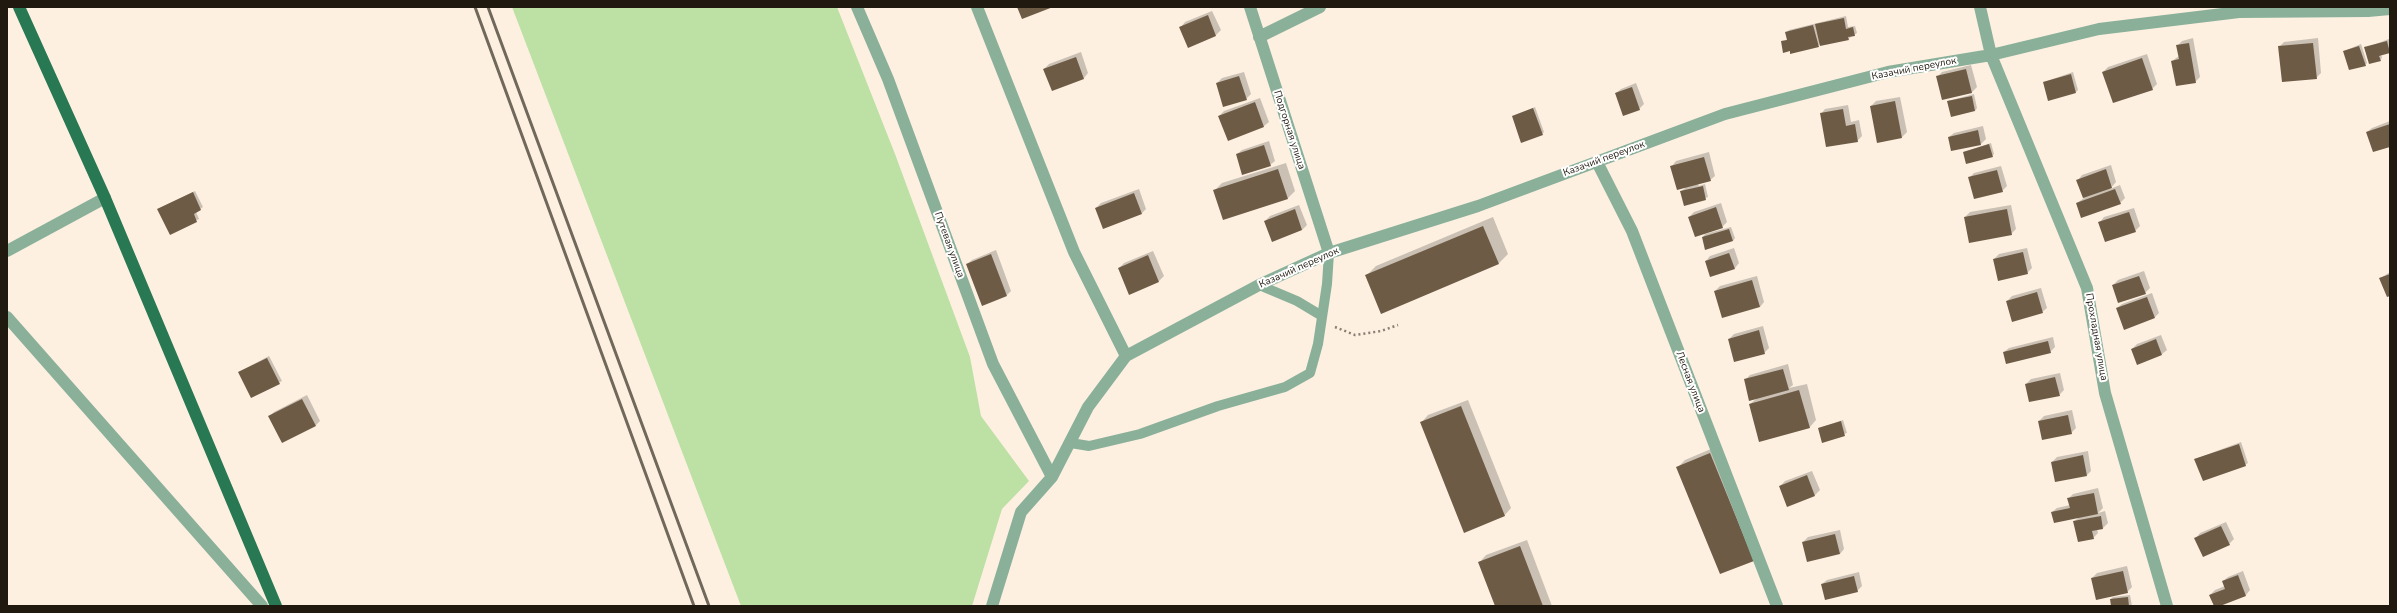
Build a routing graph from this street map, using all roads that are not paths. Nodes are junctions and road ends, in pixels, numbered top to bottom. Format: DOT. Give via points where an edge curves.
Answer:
graph roads {
  1 [pos="19,7"];
  2 [pos="857,7"];
  3 [pos="978,7"];
  4 [pos="1250,7"];
  5 [pos="1320,7"];
  6 [pos="1980,7"];
  7 [pos="2390,9"];
  8 [pos="1259,38"];
  9 [pos="1991,55"];
  10 [pos="1597,162"];
  11 [pos="104,198"];
  12 [pos="7,251"];
  13 [pos="1329,253"];
  14 [pos="1259,285"];
  15 [pos="1322,316"];
  16 [pos="7,317"];
  17 [pos="1126,356"];
  18 [pos="1071,443"];
  19 [pos="1052,477"];
  20 [pos="262,606"];
  21 [pos="276,606"];
  22 [pos="992,606"];
  23 [pos="1777,606"];
  24 [pos="2167,606"];
  1 -- 11 [label="main road"];
  2 -- 19 [label="street, Путевая улица" via="888,79 993,364"];
  3 -- 17 [label="street" via="1074,252"];
  4 -- 8 [label="street, Подгорная улица"];
  5 -- 8 [label="street"];
  6 -- 9 [label="street, Прохладная улица"];
  7 -- 9 [label="street, Казачий переулок" via="2239,12 2098,28"];
  8 -- 13 [label="street, Подгорная улица"];
  9 -- 10 [label="street, Казачий переулок" via="1888,72 1725,114"];
  9 -- 24 [label="street, Прохладная улица" via="2087,288 2105,392"];
  10 -- 13 [label="street, Казачий переулок" via="1478,206"];
  10 -- 23 [label="street, Лесная улица" via="1632,231"];
  11 -- 12 [label="street"];
  11 -- 21 [label="main road"];
  13 -- 14 [label="street, Казачий переулок"];
  13 -- 15 [label="lane"];
  14 -- 15 [label="lane" via="1297,301"];
  14 -- 17 [label="street, Казачий переулок"];
  15 -- 18 [label="lane" via="1310,373 1285,387 1218,406 1140,434 1089,446"];
  16 -- 20 [label="street"];
  17 -- 18 [label="street, Казачий переулок" via="1088,407"];
  18 -- 19 [label="street, Казачий переулок"];
  19 -- 22 [label="street, Казачий переулок" via="1021,512"];
}
